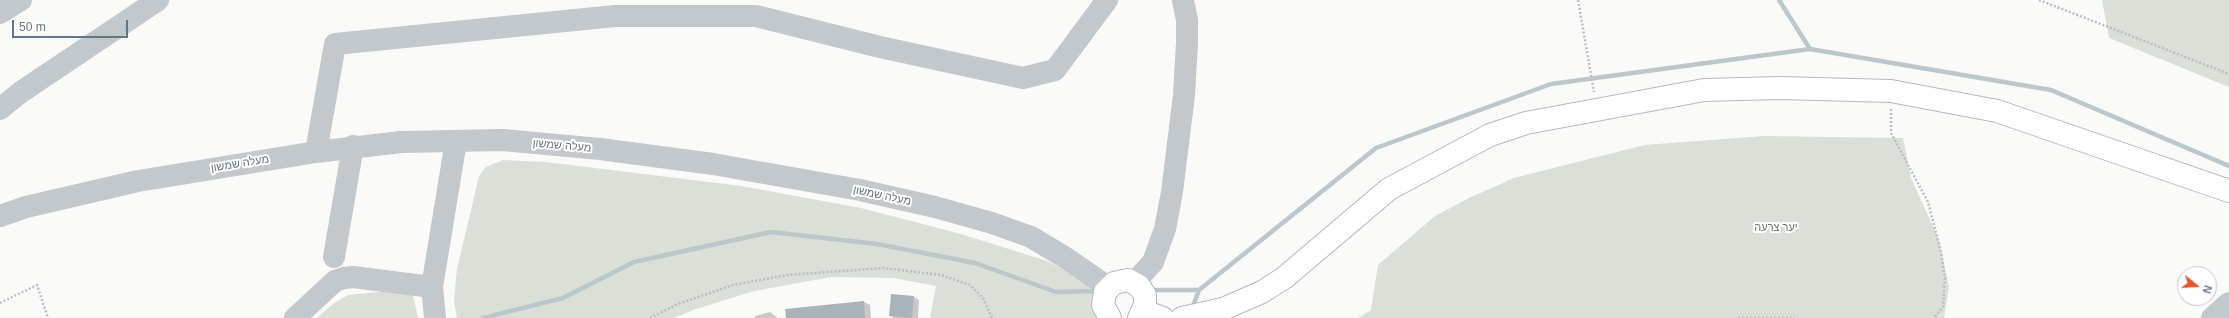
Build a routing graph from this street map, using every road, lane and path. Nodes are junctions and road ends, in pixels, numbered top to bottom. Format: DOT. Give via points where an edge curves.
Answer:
graph roads {
  1 [pos="21,0"];
  2 [pos="158,0"];
  3 [pos="1107,0"];
  4 [pos="1183,0"];
  5 [pos="1578,0"];
  6 [pos="2039,0"];
  7 [pos="0,13"];
  8 [pos="2229,74"];
  9 [pos="1891,91"];
  10 [pos="0,109"];
  11 [pos="1596,109"];
  12 [pos="456,141"];
  13 [pos="353,146"];
  14 [pos="316,152"];
  15 [pos="2229,190"];
  16 [pos="0,216"];
  17 [pos="334,257"];
  18 [pos="1134,283"];
  19 [pos="432,287"];
  20 [pos="1108,287"];
  21 [pos="0,303"];
  22 [pos="2229,303"];
  23 [pos="1149,316"];
  24 [pos="48,318"];
  25 [pos="295,318"];
  26 [pos="435,318"];
  27 [pos="650,318"];
  28 [pos="992,318"];
  29 [pos="1110,318"];
  30 [pos="1182,318"];
  31 [pos="1738,318"];
  32 [pos="1795,318"];
  33 [pos="1934,318"];
  34 [pos="2212,318"];
  1 -- 7 [label="street"];
  2 -- 10 [label="street" via="21,92"];
  3 -- 14 [label="street" via="1055,70 1023,78 880,47 756,16 615,16 335,44"];
  4 -- 18 [label="street" via="1187,20 1187,44 1184,95 1172,192 1165,229 1153,262"];
  5 -- 11 [label="path"];
  6 -- 8 [label="path"];
  9 -- 11 [label="main road" via="1779,88 1704,90"];
  9 -- 15 [label="main road" via="1997,111"];
  9 -- 33 [label="path" via="1891,133 1928,202 1941,252 1945,279 1943,307"];
  11 -- 30 [label="main road" via="1526,123 1490,135 1389,190 1284,278 1262,292 1223,309"];
  12 -- 13 [label="street, מעלה שמשון"];
  12 -- 19 [label="street"];
  12 -- 20 [label="street, מעלה שמשון" via="503,140 600,149 772,174 905,200 992,223 1031,237"];
  13 -- 14 [label="street, מעלה שמשון"];
  13 -- 17 [label="street"];
  14 -- 16 [label="street, מעלה שמשון" via="138,181 26,207"];
  18 -- 20 [label="main road" via="1121,280"];
  18 -- 23 [label="main road" via="1145,295"];
  19 -- 25 [label="street" via="344,278 336,281"];
  19 -- 26 [label="street"];
  20 -- 29 [label="main road" via="1102,305"];
  21 -- 24 [label="path" via="37,285"];
  22 -- 34 [label="street"];
  27 -- 28 [label="path" via="678,304 733,285 787,275 884,268 941,275 970,285 983,298"];
  31 -- 32 [label="path"];
}
